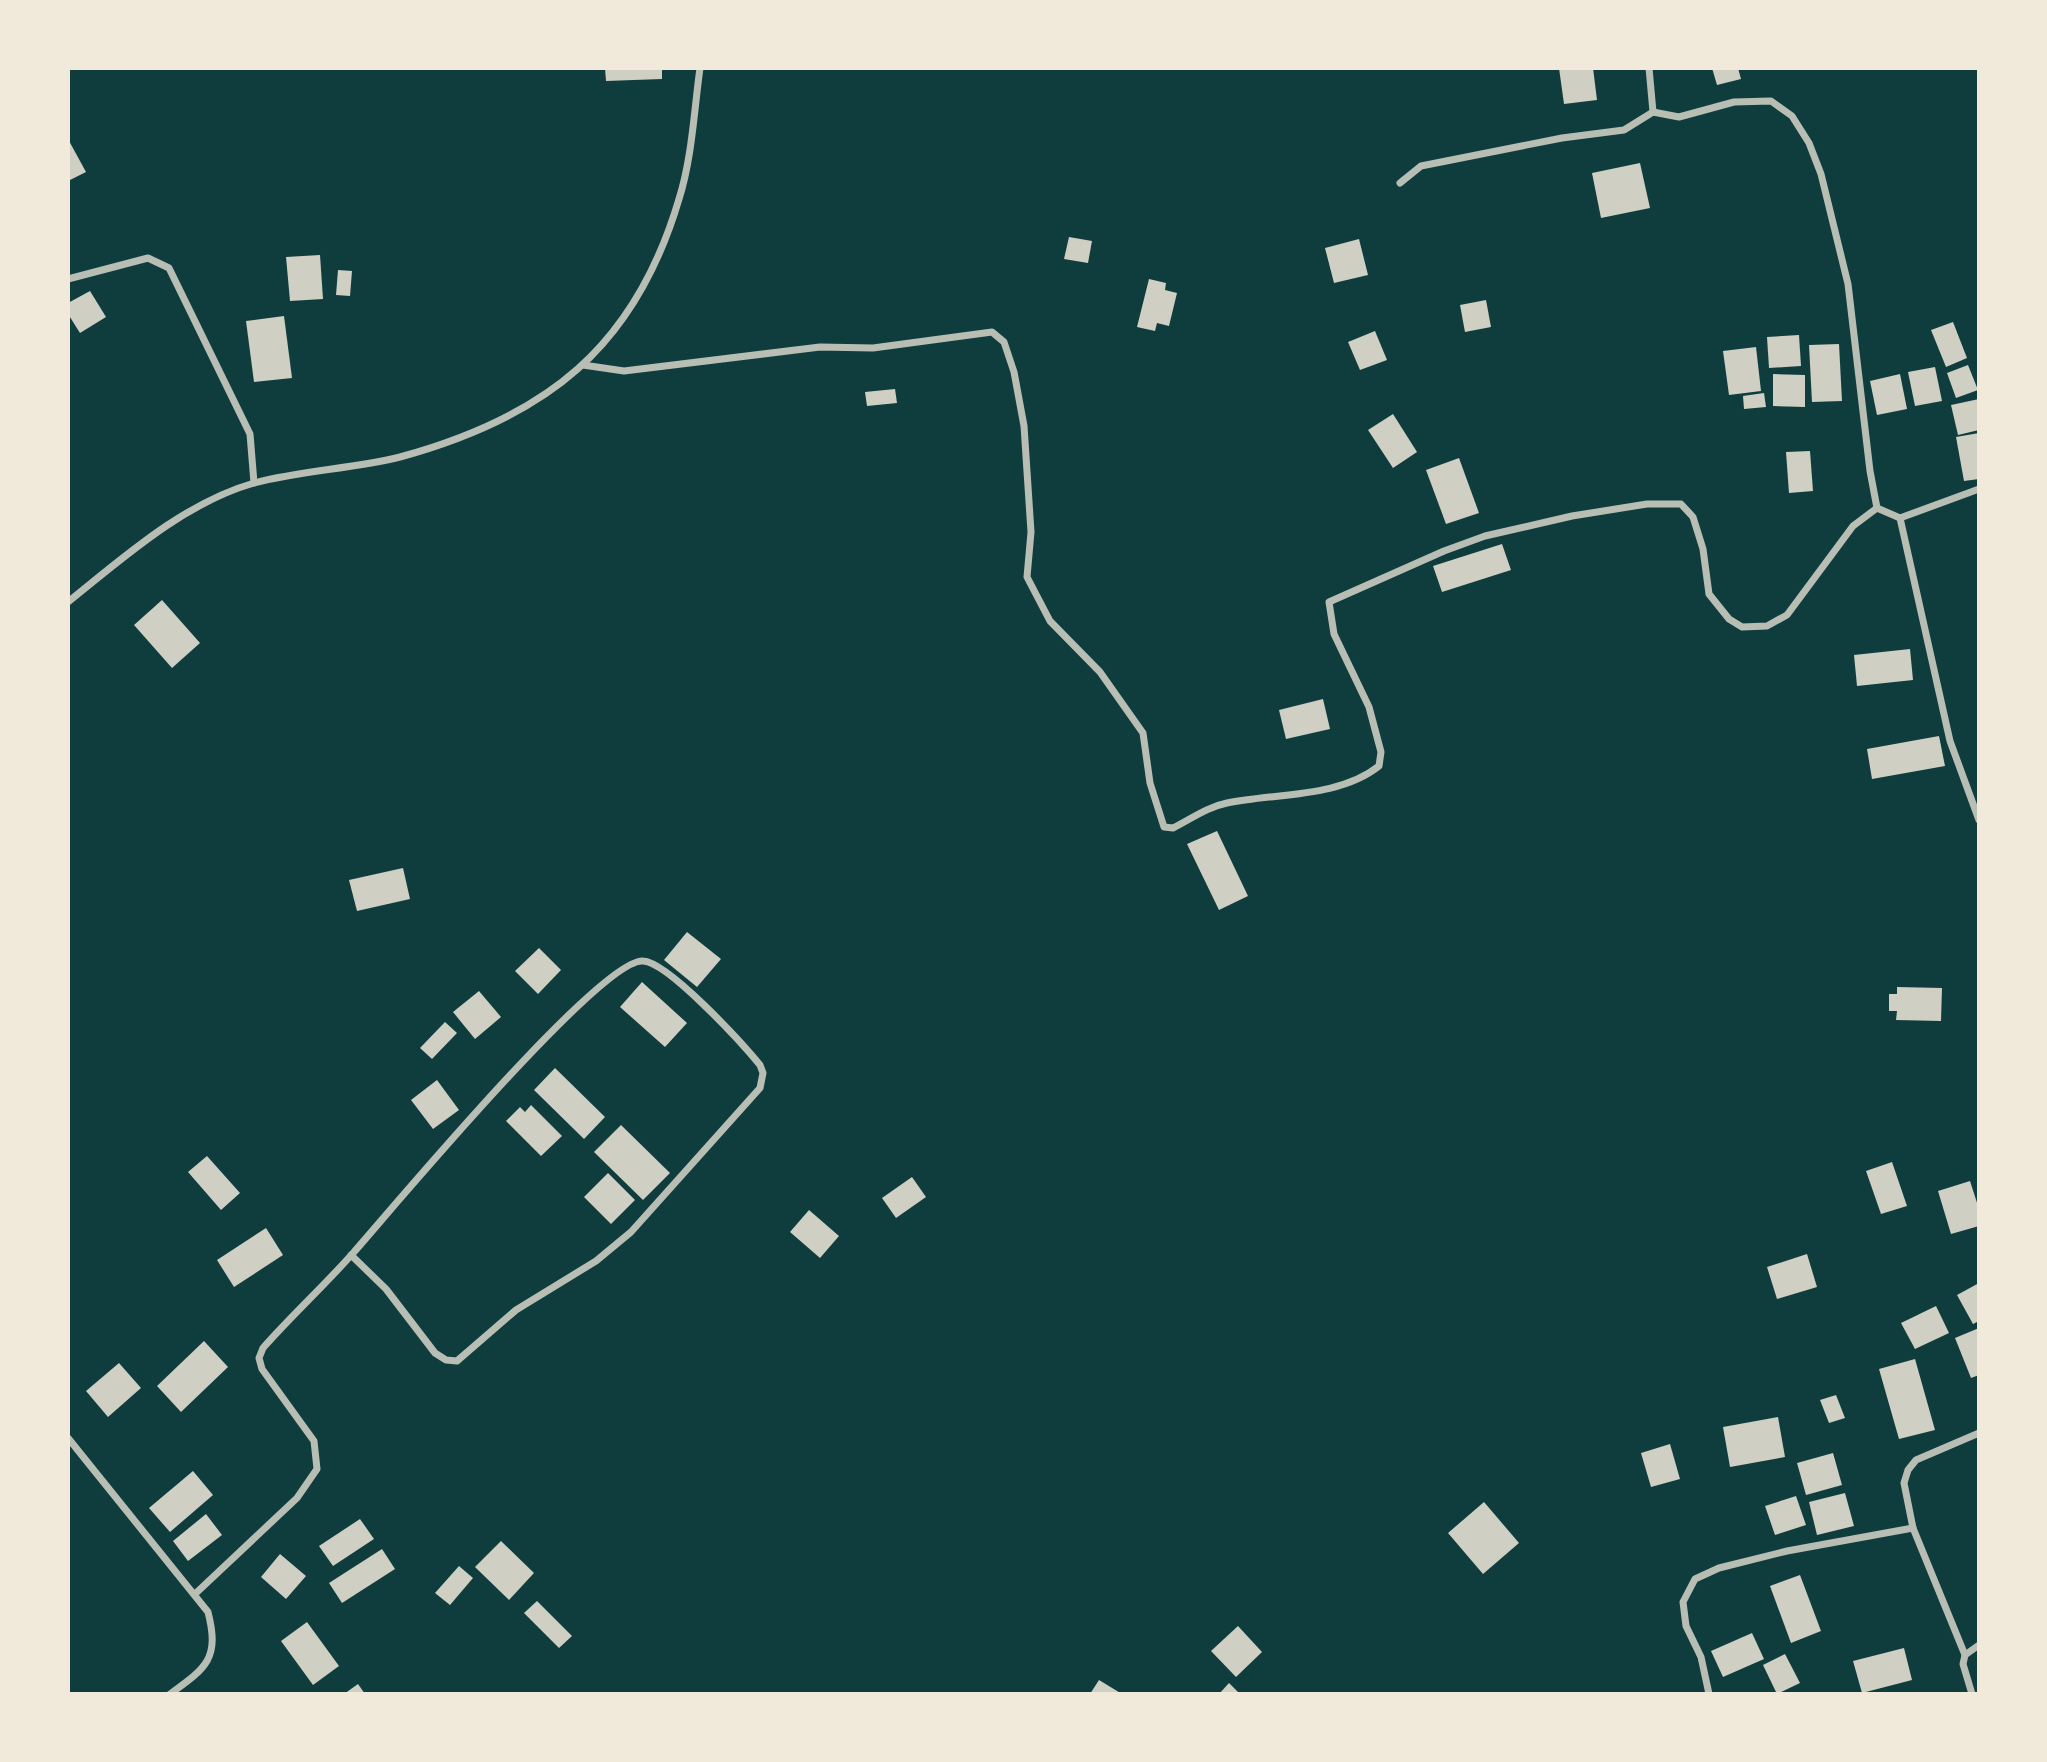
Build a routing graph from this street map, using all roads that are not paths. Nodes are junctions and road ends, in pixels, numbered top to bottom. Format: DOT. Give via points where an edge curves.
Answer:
graph roads {
  1 [pos="701,68"];
  2 [pos="1649,68"];
  3 [pos="1653,112"];
  4 [pos="1400,183"];
  5 [pos="68,279"];
  6 [pos="583,365"];
  7 [pos="254,483"];
  8 [pos="1979,489"];
  9 [pos="1877,508"];
  10 [pos="1900,517"];
  11 [pos="68,602"];
  12 [pos="1979,820"];
  13 [pos="351,1255"];
  14 [pos="1979,1433"];
  15 [pos="68,1438"];
  16 [pos="1913,1528"];
  17 [pos="195,1594"];
  18 [pos="1979,1645"];
  19 [pos="1965,1655"];
  20 [pos="170,1694"];
  21 [pos="1709,1694"];
  22 [pos="1972,1694"];
  1 -- 6 [label="street" via="680,196 666,239 631,311"];
  2 -- 3 [label="street"];
  3 -- 4 [label="street" via="1623,130 1422,166"];
  3 -- 9 [label="street" via="1679,117 1734,102 1771,101 1791,116 1809,143 1848,284"];
  5 -- 7 [label="street" via="148,258 169,268 250,434"];
  6 -- 7 [label="street" via="532,403 467,437 397,457"];
  6 -- 9 [label="street" via="624,372 664,364 820,348 873,348 992,332 1004,342 1024,426 1031,532 1027,577 1050,621 1100,672 1143,733 1150,783 1164,827 1173,828 1203,810 1338,785 1379,766 1381,752 1369,707 1334,634 1329,613 1329,602 1344,593 1485,536 1572,516 1647,504 1681,504 1693,517 1703,549 1709,594 1729,619 1742,627 1767,626 1787,615 1853,526"];
  7 -- 11 [label="street" via="188,513"];
  8 -- 10 [label="street"];
  9 -- 10 [label="street"];
  10 -- 12 [label="street" via="1950,741"];
  13 -- 13 [label="street" via="530,1054 621,968 639,960 651,962 707,1009 760,1065 760,1088 631,1231 596,1261 516,1310 457,1361 435,1353 386,1289"];
  13 -- 17 [label="street" via="262,1348 259,1358 262,1369 314,1441 317,1469 297,1498"];
  14 -- 16 [label="street" via="1927,1453 1908,1470 1904,1483"];
  15 -- 17 [label="street"];
  16 -- 19 [label="street"];
  16 -- 21 [label="street" via="1787,1551 1719,1568 1695,1579 1683,1602 1684,1614 1702,1657"];
  17 -- 20 [label="street" via="208,1612 212,1651 205,1669"];
  18 -- 19 [label="street"];
  19 -- 22 [label="street" via="1963,1664"];
}
